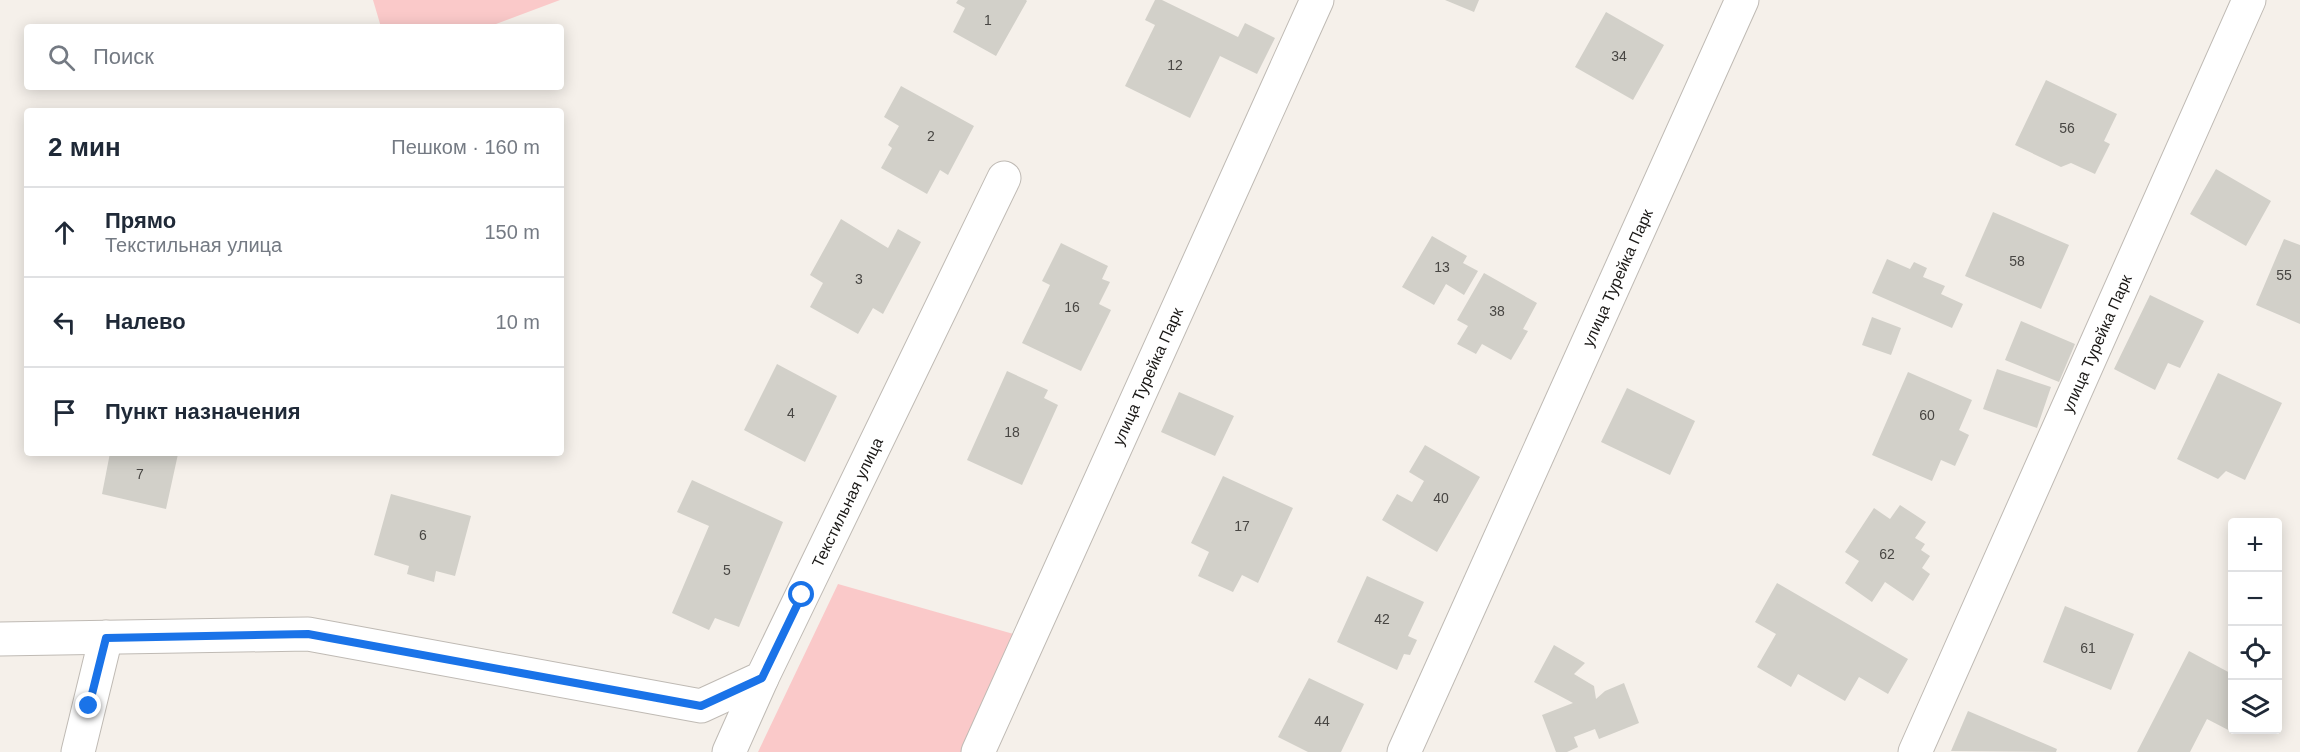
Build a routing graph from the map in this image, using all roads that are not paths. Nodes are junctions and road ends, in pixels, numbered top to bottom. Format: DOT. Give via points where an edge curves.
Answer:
graph roads {
  1 [pos="1317,0"];
  2 [pos="1742,0"];
  3 [pos="2249,0"];
  4 [pos="1004,178"];
  5 [pos="106,638"];
  6 [pos="0,639"];
  7 [pos="762,678"];
  8 [pos="78,752"];
  9 [pos="729,752"];
  10 [pos="978,752"];
  11 [pos="1404,752"];
  12 [pos="1915,752"];
  1 -- 10 [label="street, улица Турейка Парк"];
  2 -- 11 [label="street, улица Турейка Парк"];
  3 -- 12 [label="street, улица Турейка Парк"];
  4 -- 7 [label="street, Текстильная улица"];
  5 -- 6 [label="street"];
  5 -- 7 [label="street" via="308,634 701,706"];
  5 -- 8 [label="street"];
  7 -- 9 [label="street, Текстильная улица"];
}
